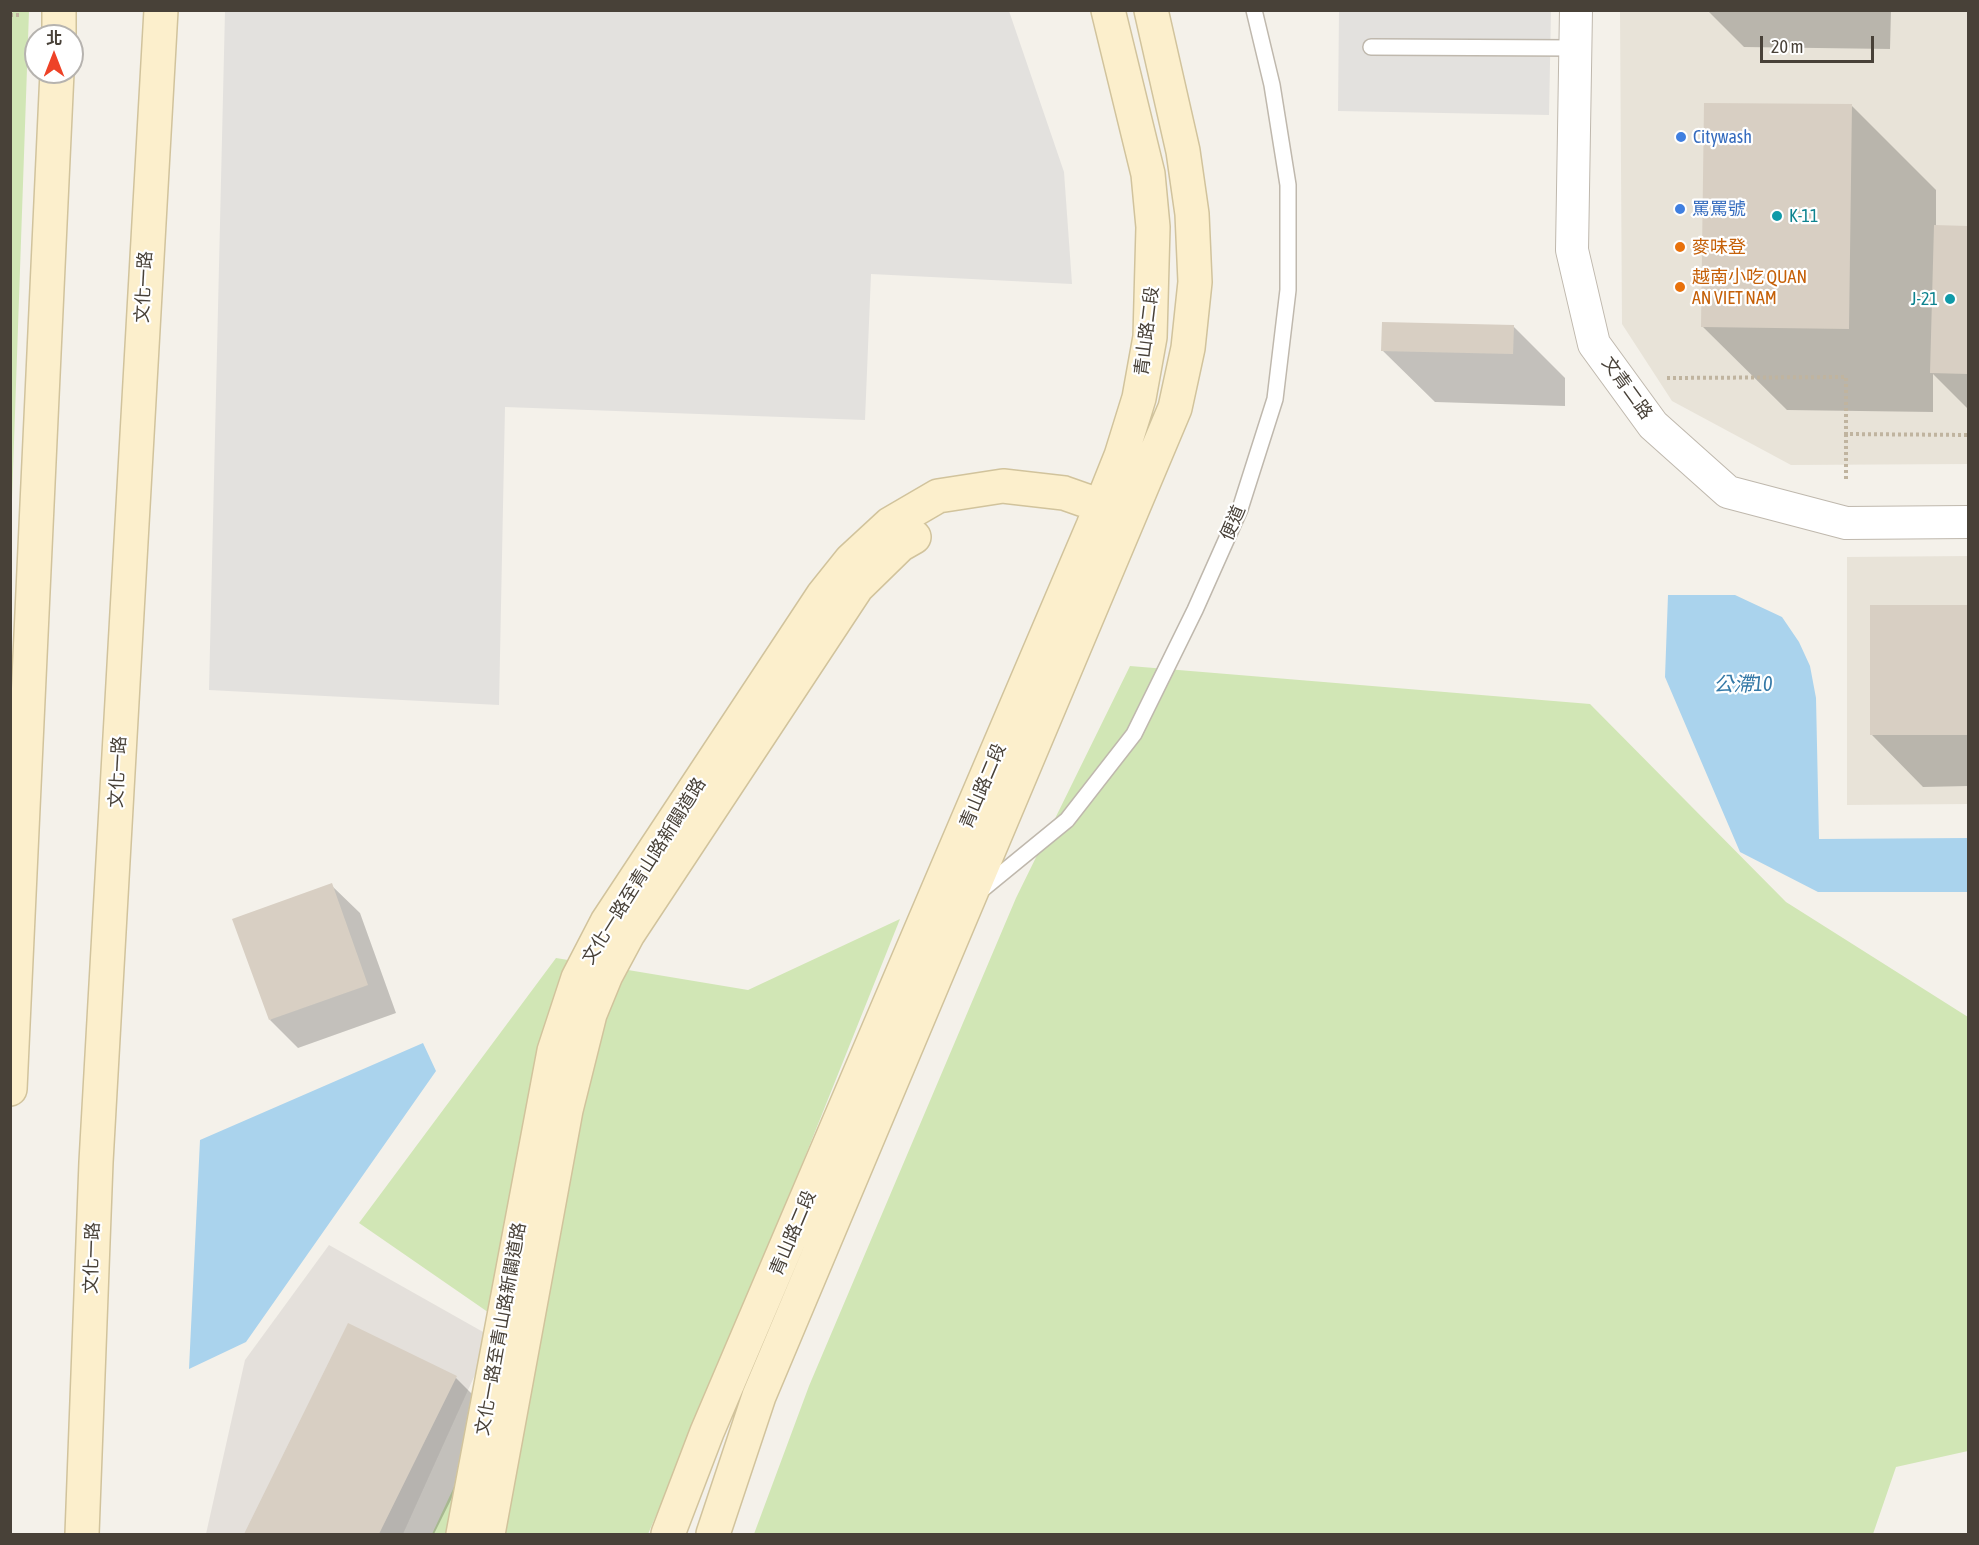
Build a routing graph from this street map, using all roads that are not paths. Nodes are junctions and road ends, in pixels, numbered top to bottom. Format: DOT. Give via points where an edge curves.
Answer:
graph roads {
  1 [pos="161,10"];
  2 [pos="1108,10"];
  3 [pos="1151,10"];
  4 [pos="1254,10"];
  5 [pos="1576,10"];
  6 [pos="1371,47"];
  7 [pos="1576,48"];
  8 [pos="56,84"];
  9 [pos="1968,522"];
  10 [pos="1104,526"];
  11 [pos="943,917"];
  12 [pos="10,1089"];
  13 [pos="82,1534"];
  14 [pos="463,1534"];
  15 [pos="488,1534"];
  16 [pos="668,1534"];
  17 [pos="713,1534"];
  1 -- 13 [label="street, 文化一路" via="96,1162"];
  2 -- 10 [label="street, 青山路二段" via="1148,174 1154,285 1139,398"];
  3 -- 10 [label="street, 青山路二段" via="1183,151 1192,214 1195,282 1188,348 1175,408"];
  4 -- 11 [label="lane, 便道" via="1272,85 1288,185 1288,290 1275,399 1240,509 1134,734 1067,820"];
  5 -- 7 [label="street, 文青二路"];
  6 -- 7 [label="lane"];
  7 -- 9 [label="street, 文青二路" via="1572,249 1594,344 1653,425 1728,492 1846,523"];
  8 -- 12 [label="street"];
  10 -- 11 [label="street, 青山路二段"];
  10 -- 11 [label="street, 青山路二段"];
  10 -- 14 [label="street, 文化一路至青山路新闢道路" via="1064,493 1003,486 939,496 890,525 851,560 823,595 607,922 578,978 554,1051"];
  10 -- 15 [label="street, 文化一路至青山路新闢道路" via="1065,515 1003,508 946,517 900,545 857,587 628,934 606,975 577,1058"];
  11 -- 16 [label="street, 青山路二段" via="707,1432"];
  11 -- 17 [label="street, 青山路二段" via="759,1396"];
}
